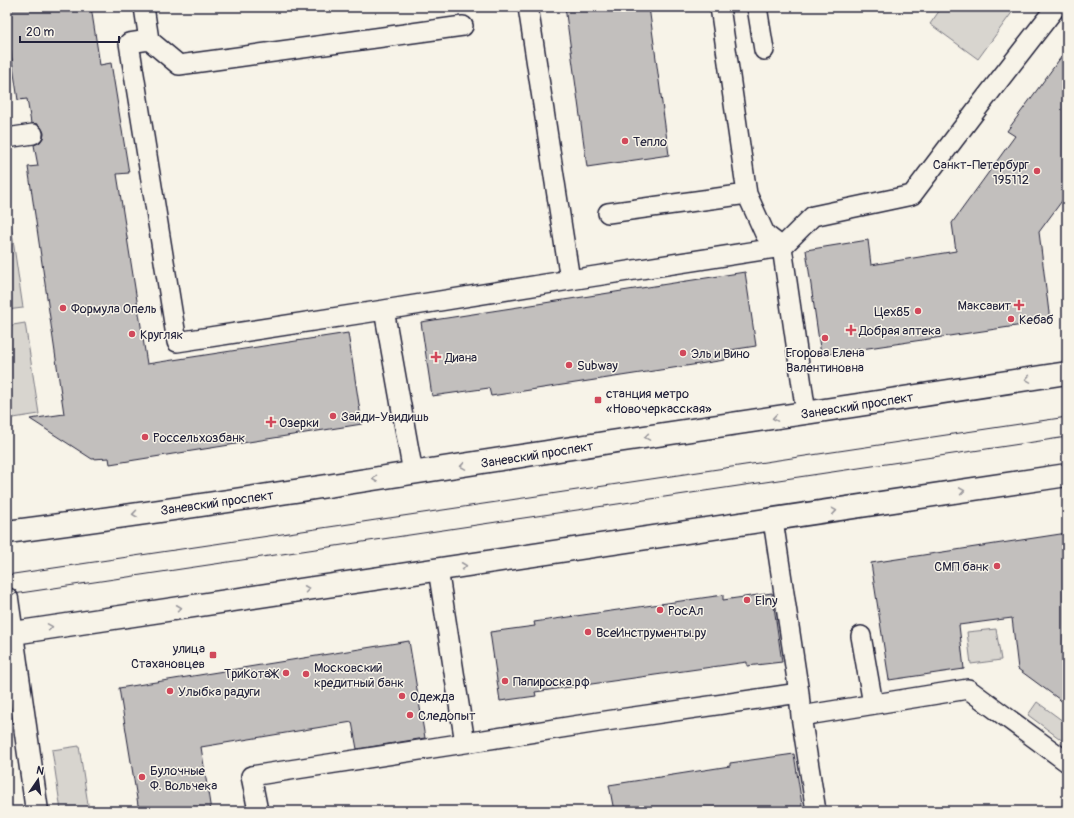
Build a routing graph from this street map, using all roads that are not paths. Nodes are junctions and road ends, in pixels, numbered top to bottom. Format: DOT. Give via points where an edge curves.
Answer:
graph roads {
  1 [pos="144,7"];
  2 [pos="528,7"];
  3 [pos="720,7"];
  4 [pos="757,7"];
  5 [pos="1056,7"];
  6 [pos="463,26"];
  7 [pos="149,40"];
  8 [pos="764,50"];
  9 [pos="33,134"];
  10 [pos="7,138"];
  11 [pos="747,194"];
  12 [pos="608,213"];
  13 [pos="782,247"];
  14 [pos="570,280"];
  15 [pos="384,310"];
  16 [pos="1067,373"];
  17 [pos="806,413"];
  18 [pos="413,473"];
  19 [pos="1067,475"];
  20 [pos="773,520"];
  21 [pos="7,532"];
  22 [pos="438,569"];
  23 [pos="7,598"];
  24 [pos="9,634"];
  25 [pos="861,636"];
  26 [pos="799,693"];
  27 [pos="873,704"];
  28 [pos="801,716"];
  29 [pos="465,743"];
  30 [pos="1067,762"];
  31 [pos="37,811"];
  32 [pos="258,811"];
  33 [pos="816,811"];
  1 -- 7 [label="lane"];
  2 -- 14 [label="lane"];
  3 -- 11 [label="lane"];
  4 -- 8 [label="lane"];
  5 -- 13 [label="lane" via="912,195 813,216"];
  6 -- 7 [label="lane" via="179,65"];
  7 -- 15 [label="lane" via="129,43 177,342"];
  9 -- 10 [label="lane"];
  11 -- 12 [label="lane"];
  11 -- 13 [label="lane" via="765,234"];
  13 -- 14 [label="lane"];
  13 -- 17 [label="lane"];
  14 -- 15 [label="lane"];
  15 -- 18 [label="lane"];
  16 -- 17 [label="main road, Заневский проспект, one-way"];
  17 -- 18 [label="main road, Заневский проспект, one-way"];
  18 -- 21 [label="main road, Заневский проспект, one-way"];
  20 -- 19 [label="main road, one-way"];
  22 -- 20 [label="main road, one-way"];
  20 -- 26 [label="lane"];
  24 -- 22 [label="main road, one-way"];
  22 -- 29 [label="lane"];
  23 -- 24 [label="main road"];
  24 -- 31 [label="main road"];
  25 -- 27 [label="lane"];
  26 -- 28 [label="lane"];
  26 -- 29 [label="lane"];
  27 -- 28 [label="lane"];
  27 -- 30 [label="lane" via="968,689"];
  28 -- 33 [label="lane"];
  29 -- 32 [label="lane" via="251,776"];
}
